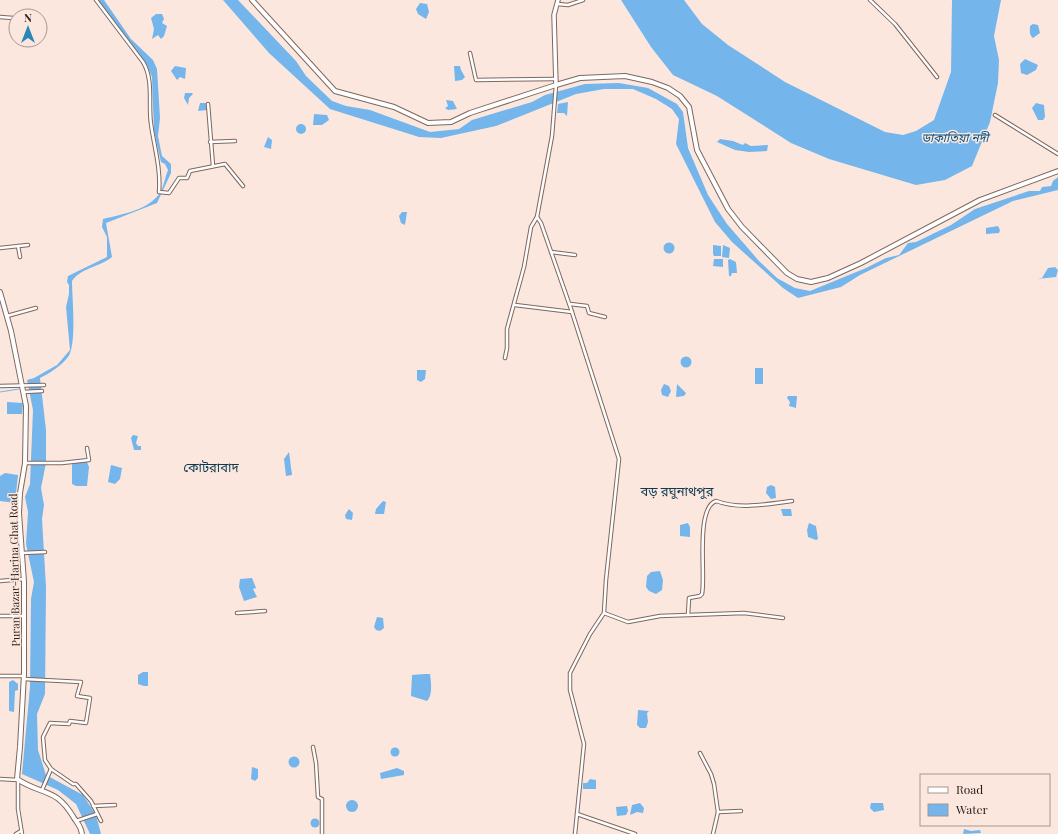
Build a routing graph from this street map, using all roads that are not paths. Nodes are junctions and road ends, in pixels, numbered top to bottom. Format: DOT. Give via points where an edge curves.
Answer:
graph roads {
  1 [pos="96,0"];
  2 [pos="252,0"];
  3 [pos="583,0"];
  4 [pos="870,0"];
  5 [pos="558,2"];
  6 [pos="470,53"];
  7 [pos="938,77"];
  8 [pos="555,79"];
  9 [pos="556,85"];
  10 [pos="208,104"];
  11 [pos="995,115"];
  12 [pos="235,141"];
  13 [pos="210,142"];
  14 [pos="1058,154"];
  15 [pos="213,166"];
  16 [pos="1058,171"];
  17 [pos="243,186"];
  18 [pos="537,217"];
  19 [pos="28,244"];
  20 [pos="18,246"];
  21 [pos="0,248"];
  22 [pos="551,252"];
  23 [pos="575,255"];
  24 [pos="20,257"];
  25 [pos="0,293"];
  26 [pos="570,304"];
  27 [pos="515,305"];
  28 [pos="36,308"];
  29 [pos="572,312"];
  30 [pos="7,316"];
  31 [pos="605,317"];
  32 [pos="505,358"];
  33 [pos="22,385"];
  34 [pos="44,385"];
  35 [pos="0,386"];
  36 [pos="42,391"];
  37 [pos="23,392"];
  38 [pos="87,448"];
  39 [pos="25,463"];
  40 [pos="792,501"];
  41 [pos="45,552"];
  42 [pos="22,553"];
  43 [pos="24,579"];
  44 [pos="0,581"];
  45 [pos="265,611"];
  46 [pos="237,613"];
  47 [pos="604,613"];
  48 [pos="688,615"];
  49 [pos="0,616"];
  50 [pos="24,616"];
  51 [pos="783,618"];
  52 [pos="0,676"];
  53 [pos="24,677"];
  54 [pos="313,747"];
  55 [pos="700,753"];
  56 [pos="51,769"];
  57 [pos="0,779"];
  58 [pos="17,780"];
  59 [pos="41,791"];
  60 [pos="115,805"];
  61 [pos="94,806"];
  62 [pos="740,811"];
  63 [pos="718,812"];
  64 [pos="97,814"];
  65 [pos="577,814"];
  66 [pos="76,821"];
  67 [pos="101,821"];
  68 [pos="21,833"];
  69 [pos="16,834"];
  70 [pos="82,834"];
  71 [pos="322,834"];
  72 [pos="575,834"];
  73 [pos="635,834"];
  74 [pos="714,834"];
  1 -- 15 [label="street" via="143,62 148,73 149,112 160,192 169,193 178,178 187,178 190,171"];
  2 -- 9 [label="main road" via="335,91 394,107 428,123 451,122"];
  3 -- 5 [label="street" via="568,5"];
  4 -- 7 [label="street" via="899,29"];
  5 -- 8 [label="street" via="554,16"];
  6 -- 8 [label="street" via="476,80"];
  8 -- 9 [label="street"];
  9 -- 16 [label="main road" via="580,78 620,76 652,82 680,96 687,102 692,114 697,150 728,209 787,273 797,279 811,282 828,278 861,263 980,200"];
  9 -- 18 [label="street" via="552,136"];
  10 -- 13 [label="street"];
  11 -- 14 [label="street"];
  12 -- 13 [label="street"];
  13 -- 15 [label="street"];
  15 -- 17 [label="street" via="225,164"];
  18 -- 22 [label="street"];
  18 -- 27 [label="street" via="531,227"];
  19 -- 20 [label="street"];
  20 -- 21 [label="street"];
  20 -- 24 [label="street"];
  22 -- 23 [label="street"];
  22 -- 26 [label="street"];
  25 -- 30 [label="main road, Puran Bazar-Harina Ghat Road"];
  26 -- 29 [label="street"];
  26 -- 31 [label="street" via="587,306 589,313"];
  27 -- 29 [label="street"];
  27 -- 32 [label="street" via="506,335 508,348"];
  28 -- 30 [label="street"];
  29 -- 47 [label="street" via="619,459"];
  30 -- 33 [label="main road, Puran Bazar-Harina Ghat Road"];
  33 -- 34 [label="street"];
  33 -- 35 [label="street"];
  33 -- 37 [label="main road, Puran Bazar-Harina Ghat Road"];
  36 -- 37 [label="street"];
  37 -- 39 [label="main road, Puran Bazar-Harina Ghat Road" via="26,406"];
  38 -- 39 [label="street" via="89,460 47,464"];
  39 -- 42 [label="main road, Puran Bazar-Harina Ghat Road" via="20,494"];
  40 -- 48 [label="street" via="748,507 728,505 716,500 707,507 702,554 702,591 700,596 689,598"];
  41 -- 42 [label="street"];
  42 -- 43 [label="main road, Puran Bazar-Harina Ghat Road"];
  43 -- 44 [label="street"];
  43 -- 50 [label="main road, Puran Bazar-Harina Ghat Road"];
  45 -- 46 [label="street"];
  47 -- 48 [label="street" via="628,622 660,616"];
  47 -- 65 [label="street" via="570,673 570,690 584,744"];
  48 -- 51 [label="street" via="744,613"];
  49 -- 50 [label="street"];
  50 -- 53 [label="main road, Puran Bazar-Harina Ghat Road"];
  52 -- 53 [label="street"];
  53 -- 56 [label="street" via="81,682 77,696 90,698 86,723 50,723 44,737 45,760"];
  53 -- 58 [label="main road, Puran Bazar-Harina Ghat Road"];
  54 -- 71 [label="street" via="318,797 321,798"];
  55 -- 63 [label="street" via="711,774"];
  56 -- 59 [label="street"];
  56 -- 61 [label="street" via="76,784"];
  57 -- 58 [label="street"];
  58 -- 59 [label="main road"];
  58 -- 68 [label="street"];
  59 -- 66 [label="main road" via="60,798"];
  60 -- 61 [label="street"];
  61 -- 64 [label="street"];
  62 -- 63 [label="street"];
  63 -- 74 [label="street"];
  64 -- 66 [label="street"];
  64 -- 67 [label="street"];
  65 -- 72 [label="street"];
  65 -- 73 [label="street"];
  66 -- 70 [label="main road" via="82,828"];
  68 -- 69 [label="street"];
}
